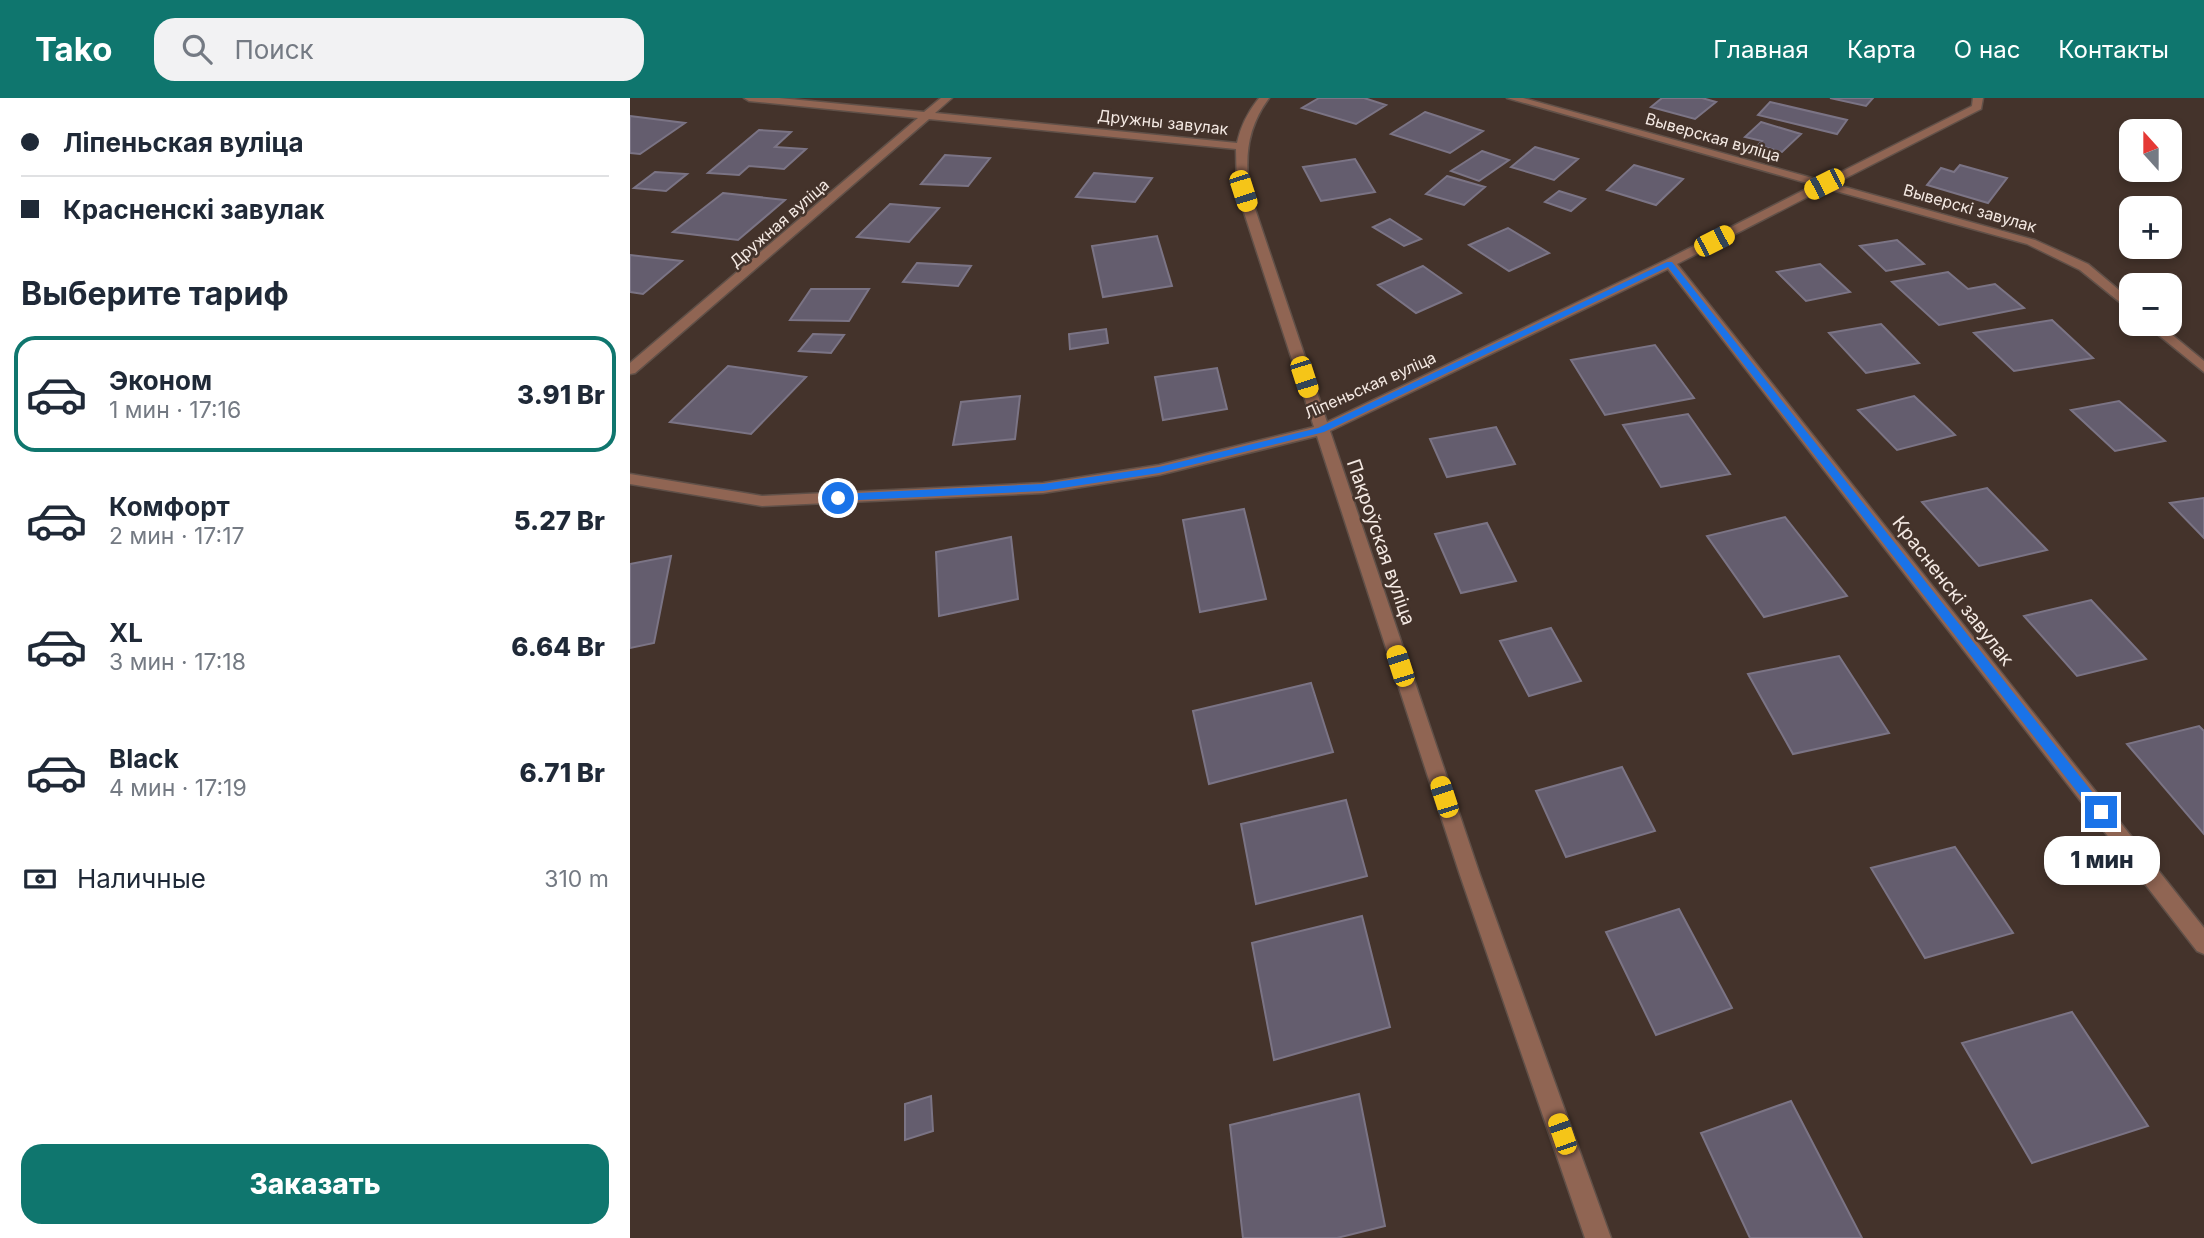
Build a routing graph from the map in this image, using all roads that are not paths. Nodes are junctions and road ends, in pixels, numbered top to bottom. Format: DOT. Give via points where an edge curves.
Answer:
graph roads {
  1 [pos="749,98"];
  2 [pos="947,98"];
  3 [pos="1264,98"];
  4 [pos="1513,98"];
  5 [pos="1978,98"];
  6 [pos="929,115"];
  7 [pos="1240,146"];
  8 [pos="1824,184"];
  9 [pos="1670,263"];
  10 [pos="2119,297"];
  11 [pos="2165,336"];
  12 [pos="2204,368"];
  13 [pos="630,370"];
  14 [pos="1321,430"];
  15 [pos="630,479"];
  16 [pos="2204,944"];
  17 [pos="1598,1238"];
  1 -- 6 [label="street, Дружны завулак"];
  2 -- 6 [label="street, Дружная вуліца"];
  3 -- 7 [label="street, Пакроўская вуліца" via="1253,110"];
  4 -- 8 [label="street, Выверская вуліца"];
  5 -- 8 [label="street, Ліпеньская вуліца" via="1977,107"];
  6 -- 7 [label="street, Дружны завулак"];
  6 -- 13 [label="street, Дружная вуліца"];
  7 -- 14 [label="street, Пакроўская вуліца" via="1243,191"];
  8 -- 9 [label="street, Ліпеньская вуліца"];
  8 -- 10 [label="street, Выверскі завулак" via="2031,242 2084,267"];
  9 -- 14 [label="street, Ліпеньская вуліца"];
  9 -- 16 [label="street, Красненскі завулак"];
  11 -- 12 [label="street"];
  14 -- 15 [label="street, Ліпеньская вуліца" via="1159,470 1043,488 762,501"];
  14 -- 17 [label="street, Пакроўская вуліца"];
}
